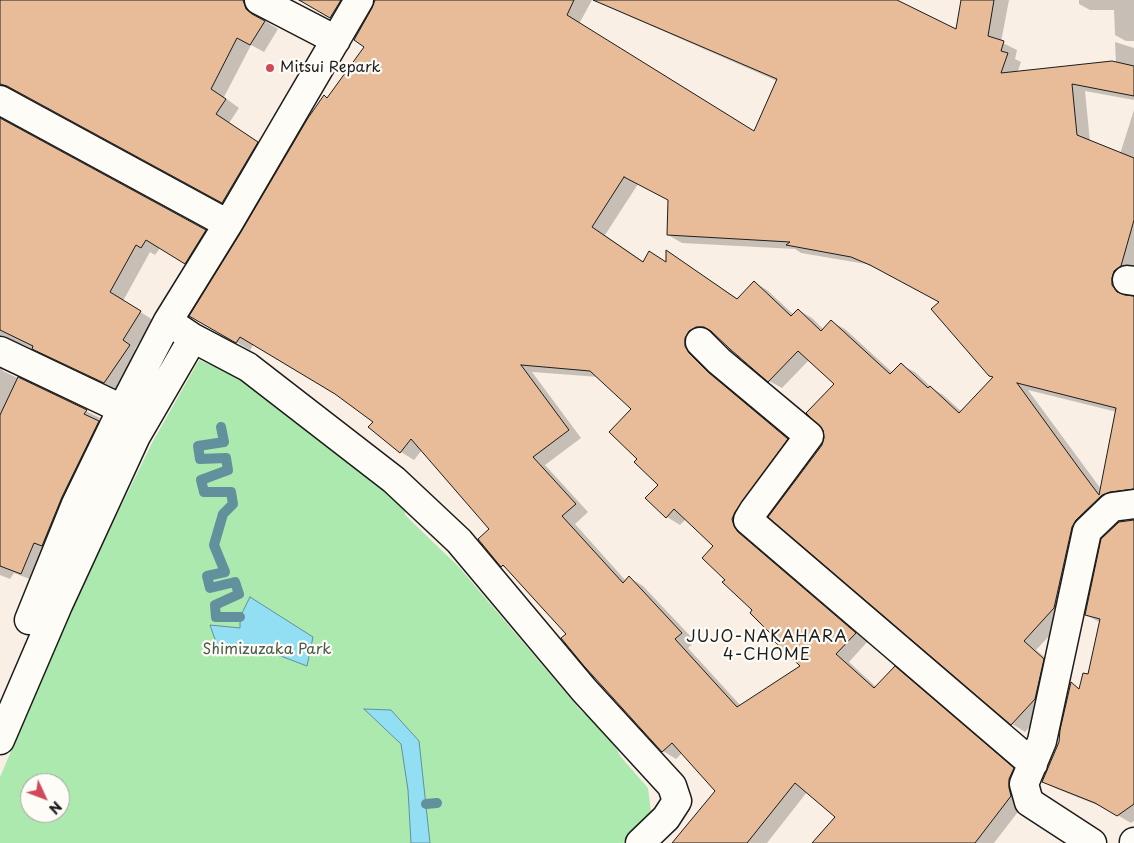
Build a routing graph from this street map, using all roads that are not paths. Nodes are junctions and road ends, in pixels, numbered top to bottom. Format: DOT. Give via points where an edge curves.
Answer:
graph roads {
  1 [pos="259,0"];
  2 [pos="359,0"];
  3 [pos="336,40"];
  4 [pos="0,100"];
  5 [pos="228,224"];
  6 [pos="168,321"];
  7 [pos="193,338"];
  8 [pos="700,342"];
  9 [pos="0,351"];
  10 [pos="122,409"];
  11 [pos="1134,504"];
  12 [pos="29,620"];
  13 [pos="0,740"];
  14 [pos="1032,764"];
  15 [pos="640,843"];
  16 [pos="1092,843"];
  1 -- 3 [label="street"];
  2 -- 3 [label="street"];
  3 -- 5 [label="street"];
  4 -- 5 [label="street"];
  5 -- 6 [label="street"];
  6 -- 7 [label="street"];
  6 -- 10 [label="street"];
  7 -- 13 [label="street" via="136,436"];
  7 -- 15 [label="street" via="248,367 394,480 459,541 584,690 672,786 677,801 666,818"];
  8 -- 14 [label="street" via="808,436 748,520"];
  9 -- 10 [label="street"];
  10 -- 12 [label="street" via="76,504"];
  11 -- 14 [label="street" via="1112,507 1087,531 1042,741"];
  14 -- 16 [label="street" via="1024,784 1030,802"];
}
